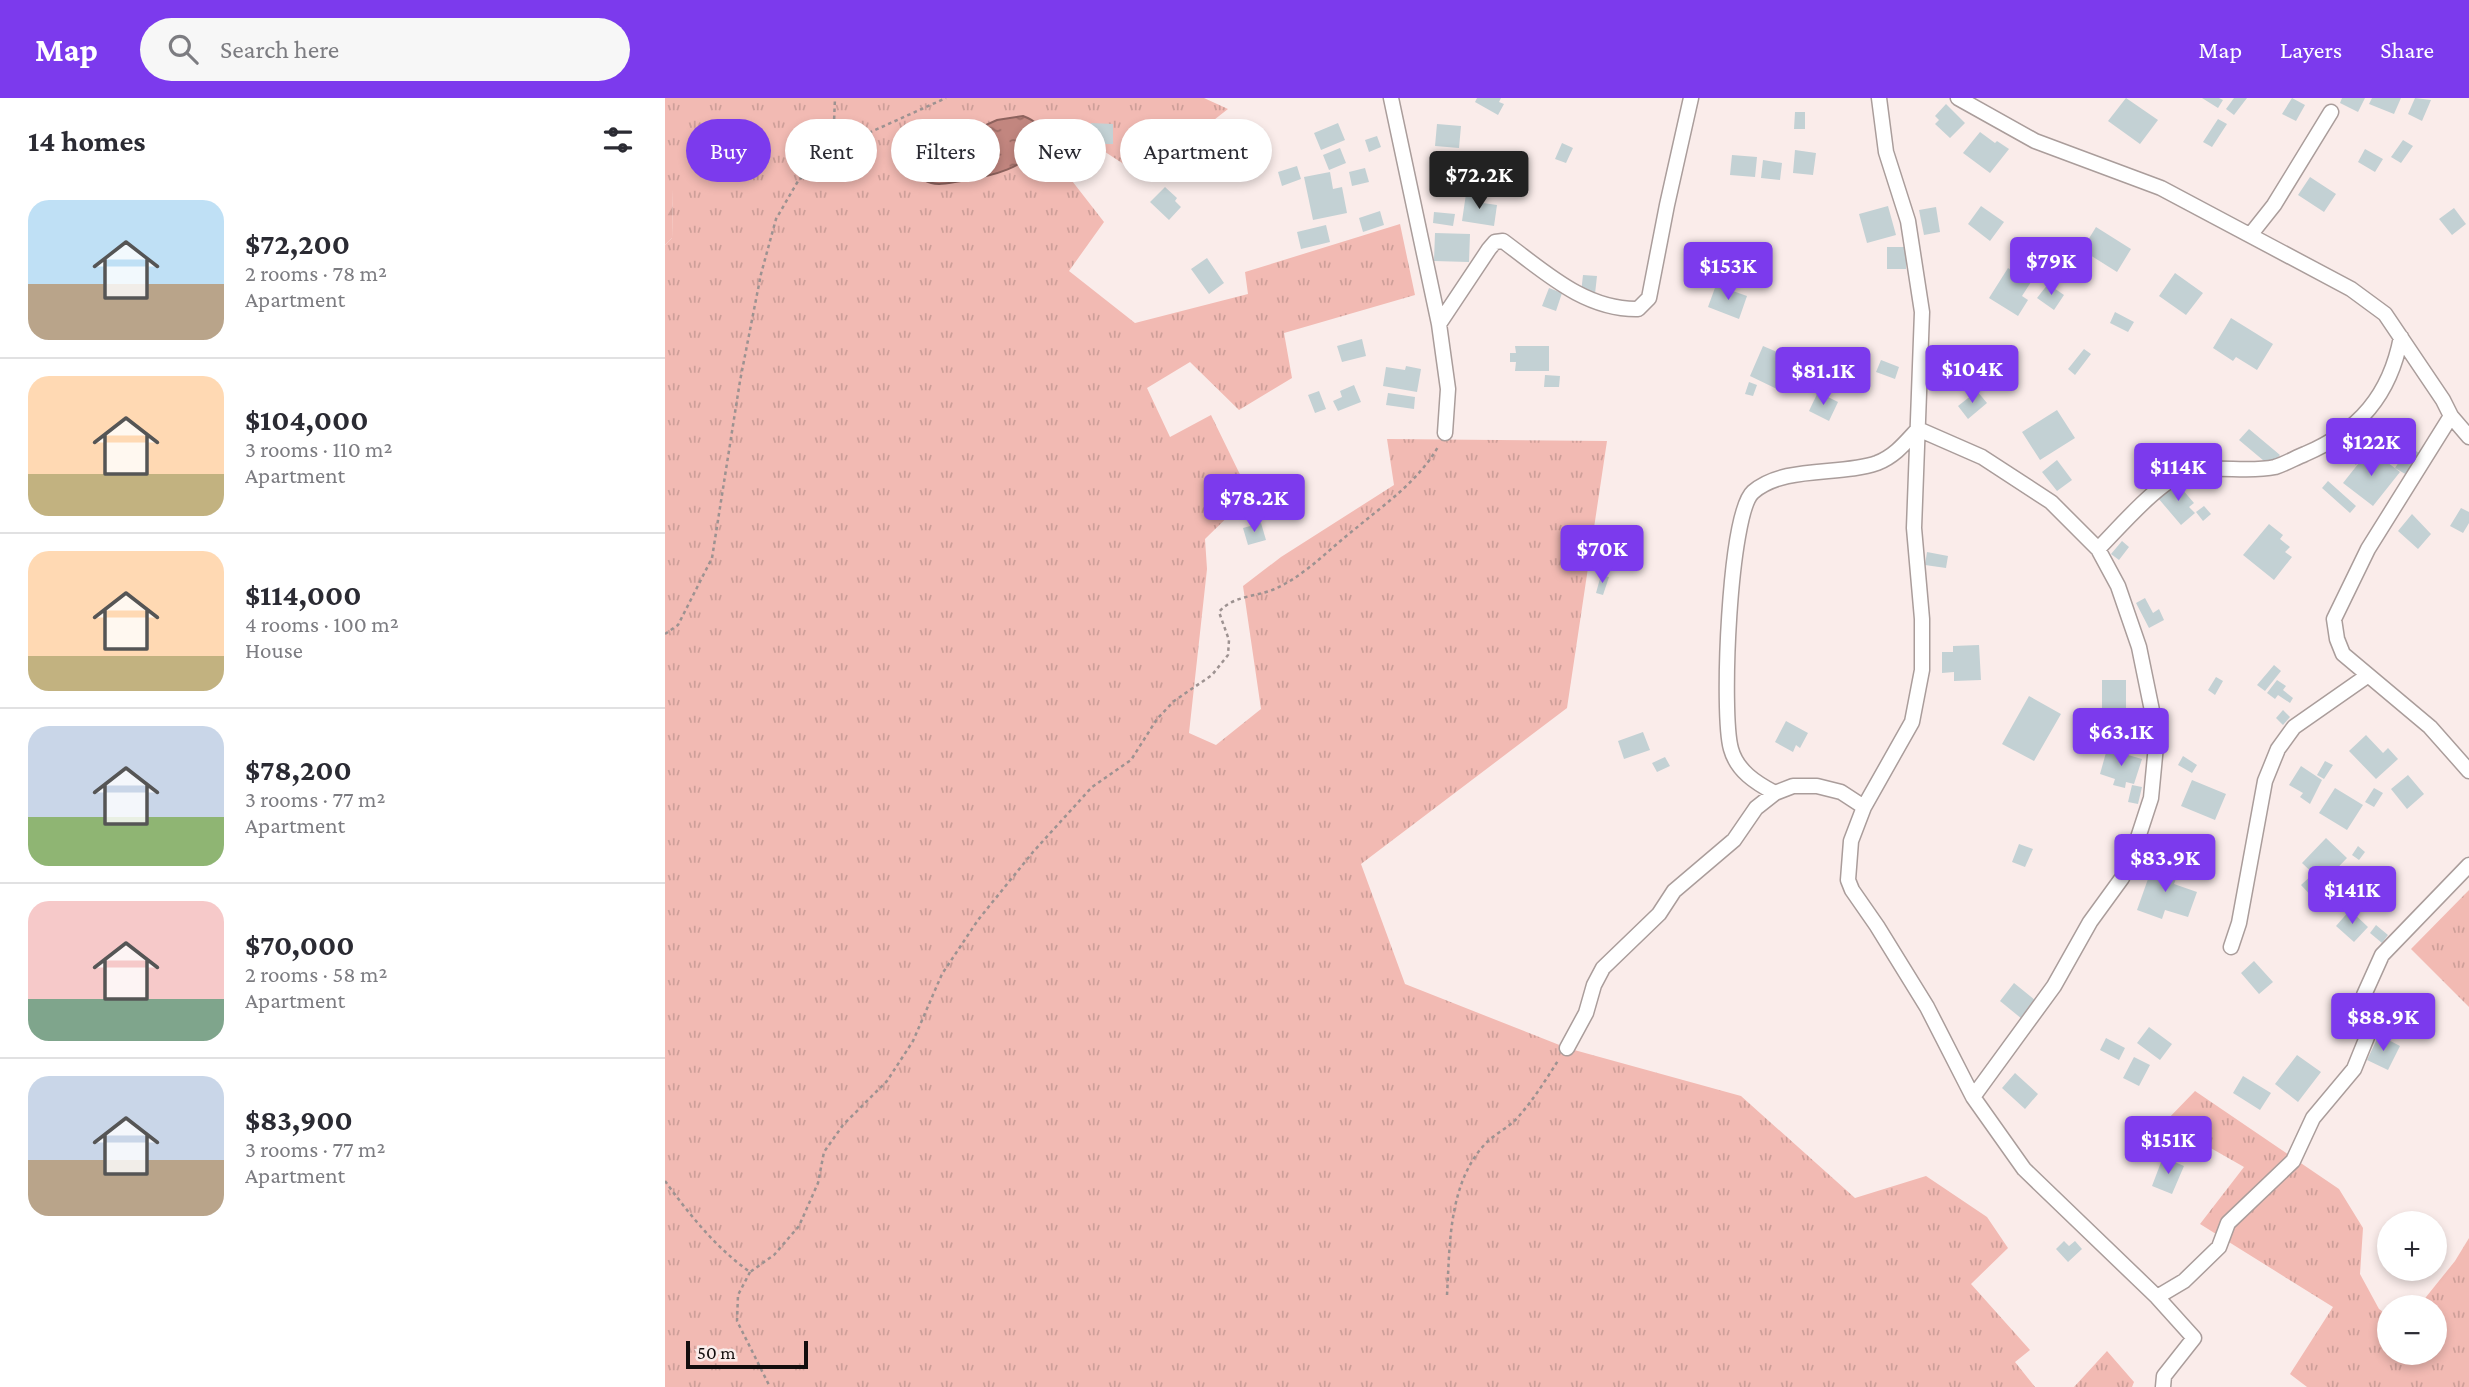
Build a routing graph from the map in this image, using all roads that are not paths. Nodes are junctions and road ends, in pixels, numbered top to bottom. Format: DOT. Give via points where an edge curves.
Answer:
graph roads {
  1 [pos="1391,98"];
  2 [pos="1691,98"];
  3 [pos="1879,98"];
  4 [pos="1958,98"];
  5 [pos="2331,112"];
  6 [pos="2251,234"];
  7 [pos="1439,324"];
  8 [pos="2401,337"];
  9 [pos="2451,416"];
  10 [pos="1918,429"];
  11 [pos="1445,433"];
  12 [pos="2469,438"];
  13 [pos="2098,549"];
  14 [pos="2367,676"];
  15 [pos="2469,771"];
  16 [pos="1775,793"];
  17 [pos="1864,807"];
  18 [pos="2469,865"];
  19 [pos="2231,947"];
  20 [pos="1567,1048"];
  21 [pos="1973,1097"];
  22 [pos="2158,1297"];
  23 [pos="2163,1387"];
  1 -- 7 [label="street"];
  2 -- 7 [label="street" via="1649,299 1638,309 1619,309 1580,297 1503,241 1489,249"];
  3 -- 10 [label="street" via="1886,152 1908,221 1922,312"];
  4 -- 6 [label="street" via="2035,141 2161,188"];
  5 -- 6 [label="street"];
  6 -- 8 [label="street" via="2351,289 2385,314"];
  7 -- 11 [label="street" via="1448,389"];
  8 -- 9 [label="street"];
  8 -- 13 [label="street" via="2394,368 2359,422 2319,448 2275,467 2190,471 2167,482"];
  9 -- 12 [label="street"];
  9 -- 14 [label="street" via="2368,549 2334,619 2343,654"];
  10 -- 13 [label="street" via="1982,457 2051,502"];
  10 -- 16 [label="street" via="1895,454 1876,463 1767,483 1751,493 1743,513 1736,544 1725,690 1731,749 1738,766 1755,783"];
  10 -- 17 [label="street" via="1914,528 1922,670 1912,722"];
  13 -- 21 [label="street" via="2118,586 2139,647 2157,735 2151,799 2122,878 2090,922 2054,986"];
  14 -- 15 [label="street" via="2430,727"];
  14 -- 19 [label="street" via="2294,727 2278,749 2265,781"];
  16 -- 17 [label="street" via="1793,786 1817,786 1841,792"];
  16 -- 20 [label="street" via="1756,808 1734,840 1674,891 1659,914 1603,968"];
  17 -- 21 [label="street" via="1851,841 1848,880 1927,1007"];
  18 -- 22 [label="street" via="2382,955 2364,995 2367,1037 2354,1069 2313,1118 2293,1161 2228,1223 2219,1247 2184,1281"];
  21 -- 22 [label="street" via="2024,1169"];
  22 -- 23 [label="street" via="2194,1338 2164,1376"];
}
